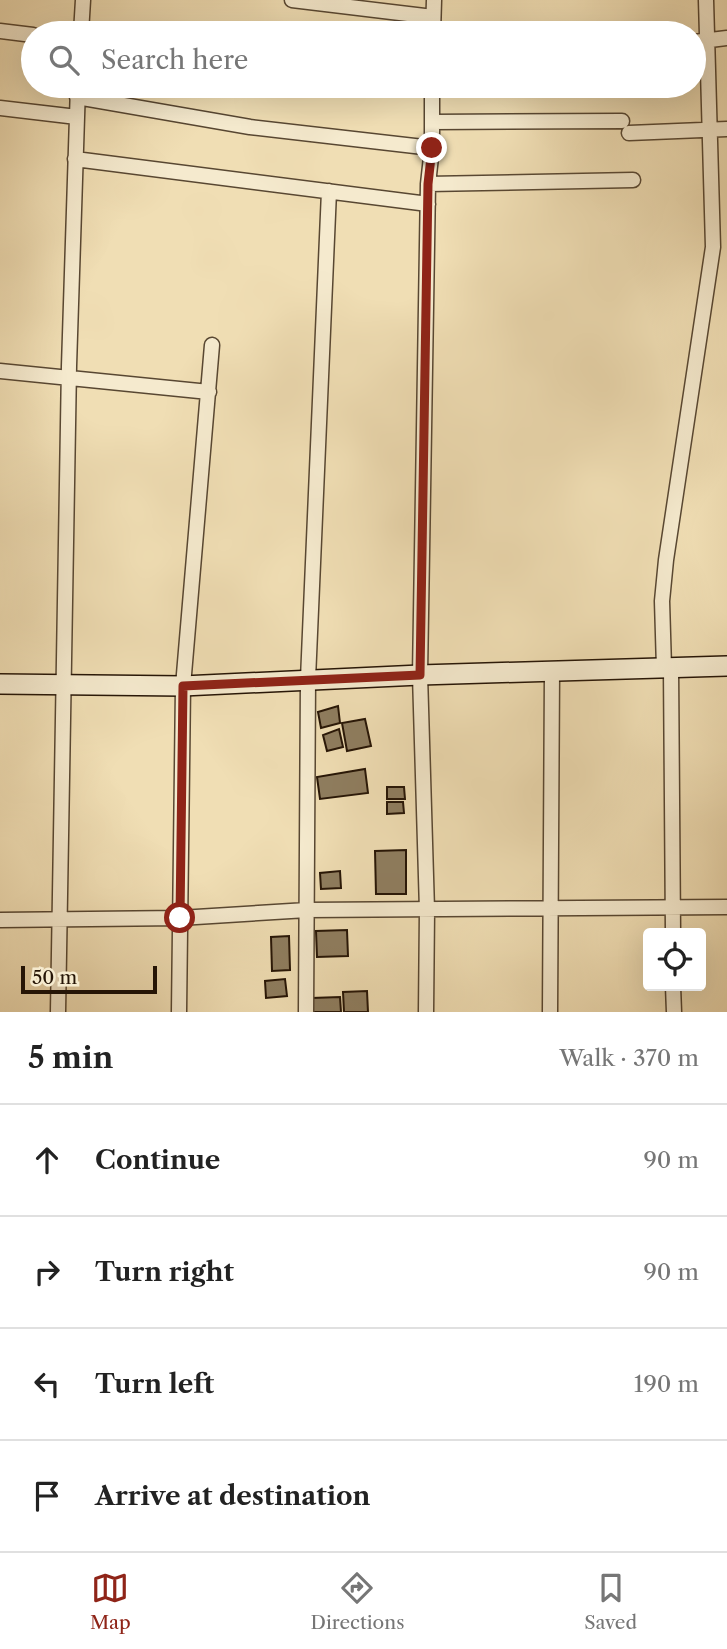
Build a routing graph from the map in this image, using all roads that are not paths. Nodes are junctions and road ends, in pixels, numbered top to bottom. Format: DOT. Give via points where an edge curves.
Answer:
graph roads {
  1 [pos="83,0"];
  2 [pos="292,0"];
  3 [pos="434,0"];
  4 [pos="706,0"];
  5 [pos="433,17"];
  6 [pos="82,21"];
  7 [pos="433,21"];
  8 [pos="703,21"];
  9 [pos="0,32"];
  10 [pos="21,34"];
  11 [pos="727,38"];
  12 [pos="706,40"];
  13 [pos="706,86"];
  14 [pos="78,98"];
  15 [pos="107,98"];
  16 [pos="432,98"];
  17 [pos="0,108"];
  18 [pos="77,117"];
  19 [pos="432,122"];
  20 [pos="727,129"];
  21 [pos="711,130"];
  22 [pos="432,148"];
  23 [pos="75,159"];
  24 [pos="633,180"];
  25 [pos="428,184"];
  26 [pos="329,191"];
  27 [pos="428,204"];
  28 [pos="212,345"];
  29 [pos="0,371"];
  30 [pos="69,377"];
  31 [pos="209,392"];
  32 [pos="727,666"];
  33 [pos="667,668"];
  34 [pos="552,672"];
  35 [pos="420,675"];
  36 [pos="308,679"];
  37 [pos="0,684"];
  38 [pos="63,685"];
  39 [pos="183,686"];
  40 [pos="673,906"];
  41 [pos="727,907"];
  42 [pos="550,908"];
  43 [pos="307,910"];
  44 [pos="427,910"];
  45 [pos="180,918"];
  46 [pos="0,920"];
  47 [pos="60,920"];
  48 [pos="673,928"];
  49 [pos="673,991"];
  50 [pos="58,1012"];
  51 [pos="179,1012"];
  52 [pos="306,1012"];
  53 [pos="426,1012"];
  54 [pos="550,1012"];
  55 [pos="674,1012"];
  1 -- 6 [label="street"];
  2 -- 5 [label="street"];
  3 -- 5 [label="street"];
  4 -- 8 [label="street"];
  5 -- 7 [label="street"];
  9 -- 10 [label="street"];
  11 -- 12 [label="street"];
  13 -- 21 [label="street"];
  14 -- 18 [label="street"];
  15 -- 22 [label="street" via="250,128"];
  16 -- 19 [label="street"];
  17 -- 18 [label="street"];
  18 -- 23 [label="street"];
  19 -- 21 [label="street"];
  19 -- 22 [label="street"];
  20 -- 21 [label="street"];
  21 -- 33 [label="street" via="713,247 666,560 662,601"];
  22 -- 25 [label="street"];
  23 -- 26 [label="street"];
  23 -- 30 [label="street"];
  24 -- 25 [label="street"];
  25 -- 27 [label="street"];
  26 -- 27 [label="street"];
  26 -- 36 [label="street"];
  27 -- 35 [label="street"];
  28 -- 31 [label="street"];
  29 -- 30 [label="street"];
  30 -- 31 [label="street"];
  30 -- 38 [label="street"];
  31 -- 39 [label="street"];
  32 -- 33 [label="street"];
  33 -- 34 [label="street"];
  33 -- 40 [label="street"];
  34 -- 35 [label="street"];
  34 -- 42 [label="street"];
  35 -- 36 [label="street"];
  35 -- 44 [label="street"];
  36 -- 39 [label="street"];
  36 -- 43 [label="street"];
  37 -- 38 [label="street"];
  38 -- 39 [label="street"];
  38 -- 47 [label="street"];
  39 -- 45 [label="street"];
  40 -- 41 [label="street"];
  40 -- 42 [label="street"];
  40 -- 48 [label="street"];
  42 -- 44 [label="street"];
  42 -- 54 [label="street"];
  43 -- 44 [label="street"];
  43 -- 45 [label="street"];
  43 -- 52 [label="street"];
  44 -- 53 [label="street"];
  45 -- 47 [label="street"];
  45 -- 51 [label="street"];
  46 -- 47 [label="street"];
  47 -- 50 [label="street"];
  49 -- 55 [label="street"];
}
